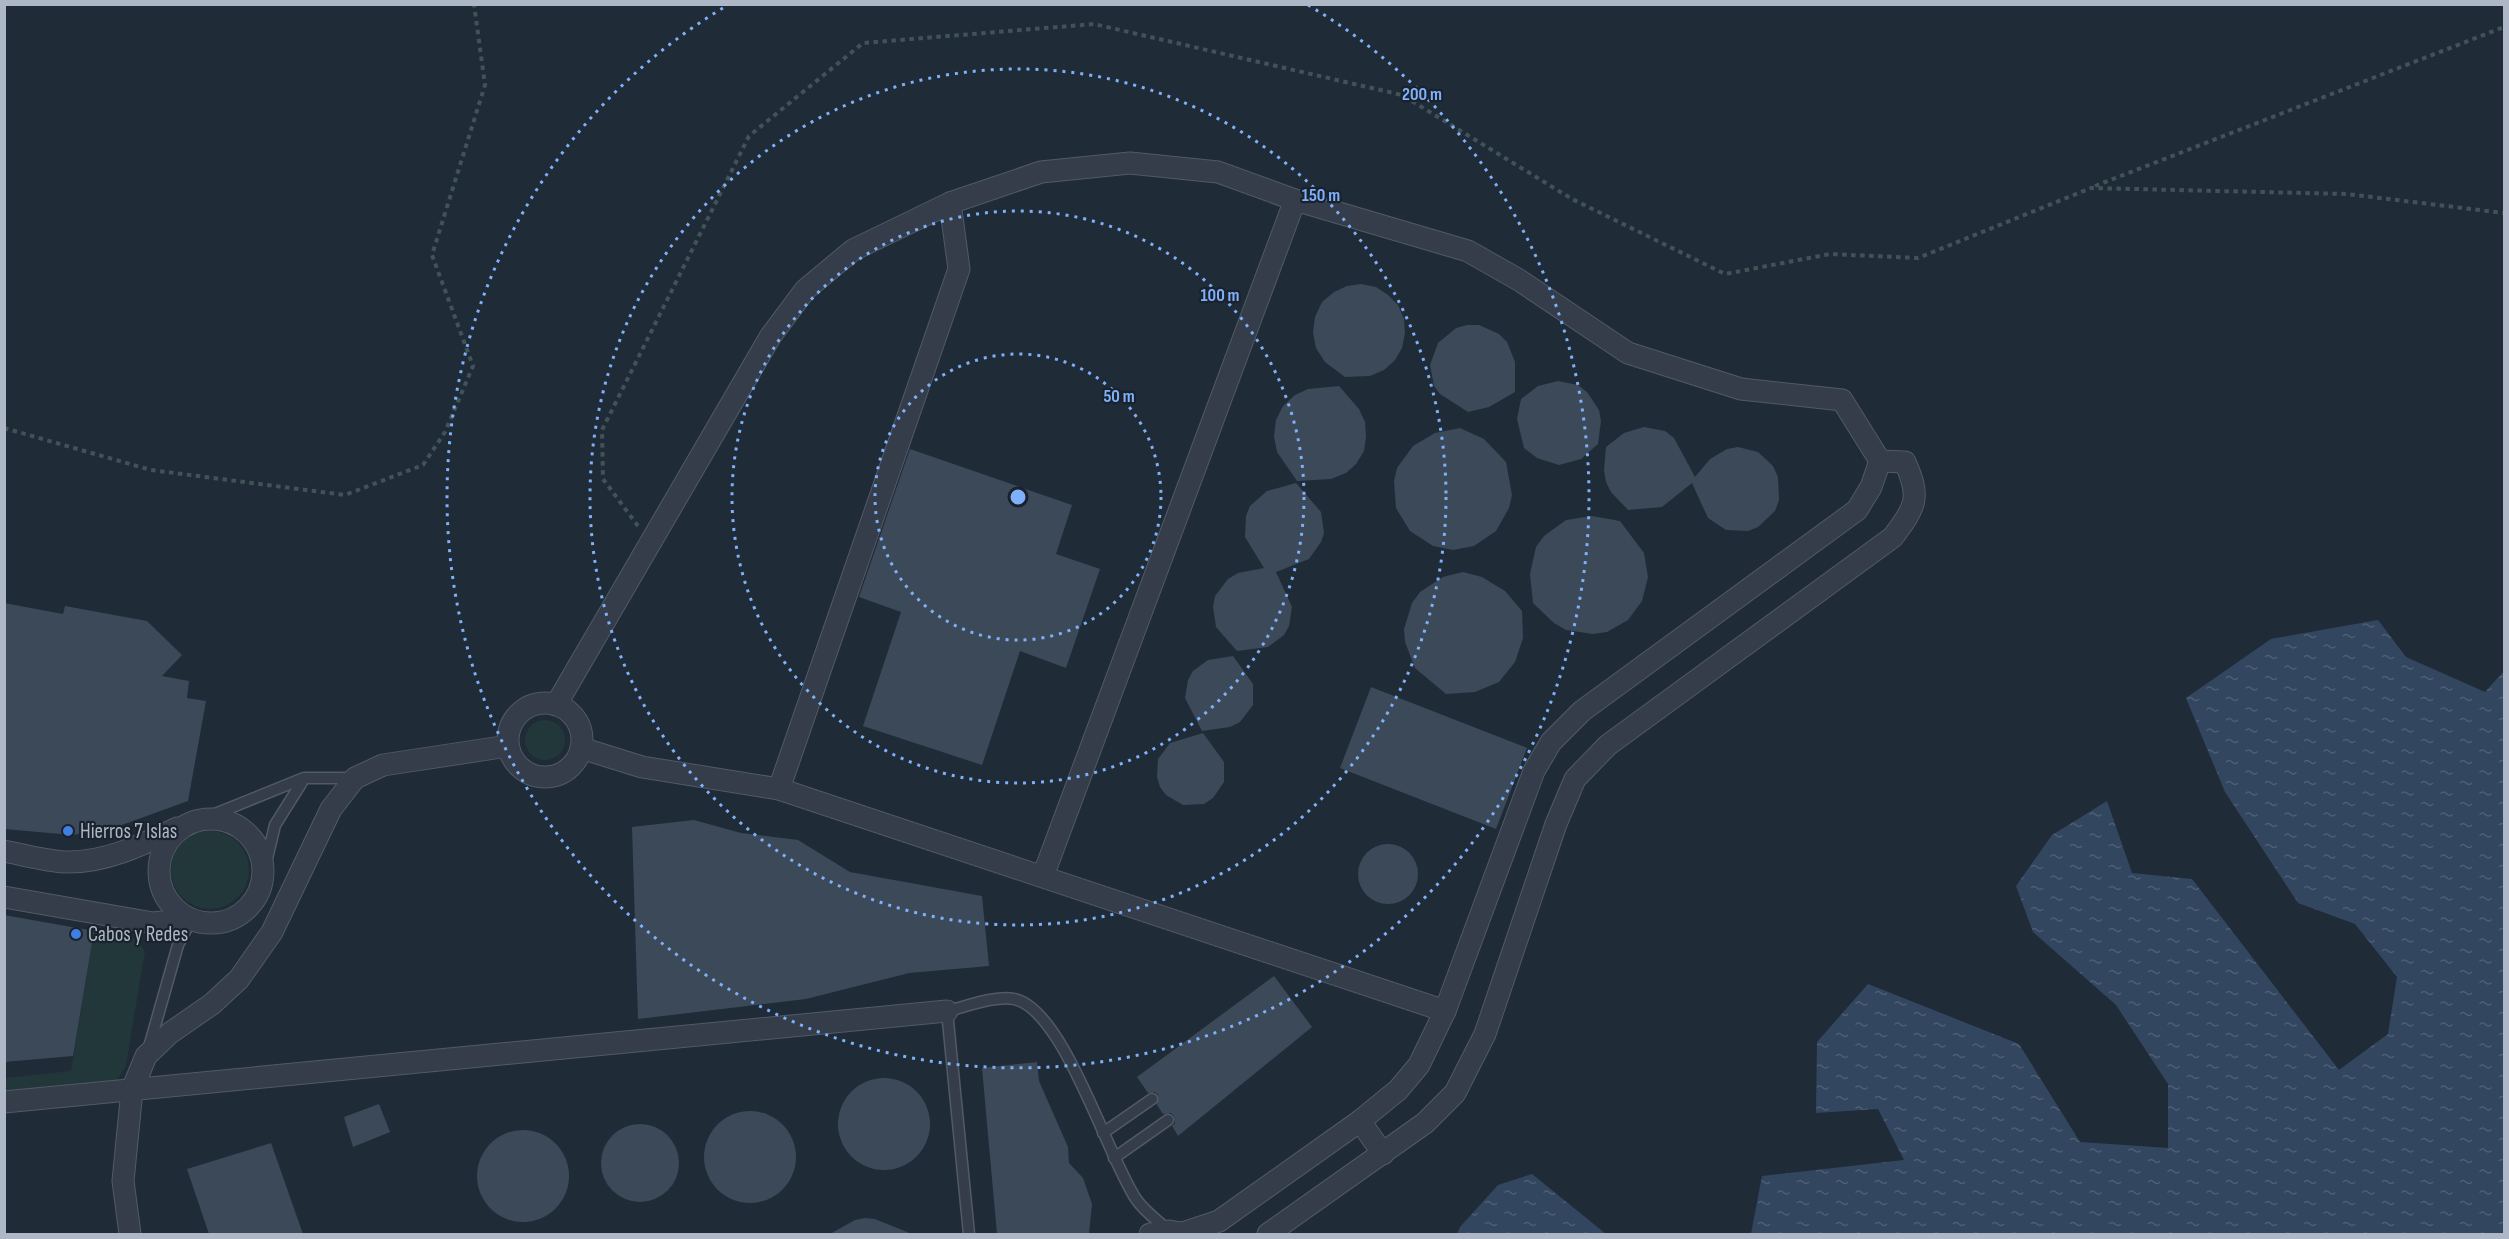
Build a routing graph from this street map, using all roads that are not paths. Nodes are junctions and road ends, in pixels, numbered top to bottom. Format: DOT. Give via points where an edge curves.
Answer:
graph roads {
  1 [pos="1294,200"];
  2 [pos="950,203"];
  3 [pos="1880,461"];
  4 [pos="556,705"];
  5 [pos="508,746"];
  6 [pos="581,748"];
  7 [pos="304,778"];
  8 [pos="355,778"];
  9 [pos="779,789"];
  10 [pos="205,818"];
  11 [pos="183,825"];
  12 [pos="4,851"];
  13 [pos="264,871"];
  14 [pos="1042,876"];
  15 [pos="4,897"];
  16 [pos="191,919"];
  17 [pos="947,1011"];
  18 [pos="1445,1011"];
  19 [pos="146,1056"];
  20 [pos="132,1090"];
  21 [pos="1152,1099"];
  22 [pos="4,1102"];
  23 [pos="1168,1120"];
  24 [pos="1360,1121"];
  25 [pos="1103,1134"];
  26 [pos="1383,1154"];
  27 [pos="1114,1158"];
  28 [pos="1172,1233"];
  29 [pos="130,1234"];
  30 [pos="969,1234"];
  31 [pos="1268,1234"];
  1 -- 2 [label="street" via="1218,172 1130,163 1041,172"];
  1 -- 3 [label="street" via="1468,251 1628,353 1741,389 1842,400"];
  1 -- 14 [label="street"];
  2 -- 4 [label="street" via="853,250 805,290 770,337"];
  2 -- 9 [label="street" via="959,269"];
  3 -- 18 [label="street" via="1857,510 1582,711 1551,742 1534,771"];
  3 -- 26 [label="street" via="1905,462 1916,486 1910,513 1893,537 1608,745 1575,779 1485,1034 1455,1093 1425,1123"];
  4 -- 5 [label="street" via="543,703 521,712 511,727"];
  4 -- 6 [label="street" via="574,717 582,737"];
  5 -- 6 [label="street" via="519,766 528,773 550,777 570,767"];
  5 -- 8 [label="street" via="382,765"];
  6 -- 9 [label="street" via="642,767"];
  7 -- 8 [label="lane"];
  7 -- 10 [label="lane"];
  7 -- 13 [label="lane" via="275,825"];
  8 -- 19 [label="street" via="331,809 272,932 239,979 212,1004 170,1032"];
  9 -- 14 [label="street"];
  10 -- 11 [label="street"];
  10 -- 13 [label="street" via="223,819 239,826 261,854"];
  11 -- 12 [label="street" via="132,849 99,858 65,862"];
  11 -- 16 [label="street" via="162,850 159,883 177,911"];
  13 -- 16 [label="street" via="261,888 240,915 224,922"];
  14 -- 18 [label="street"];
  15 -- 16 [label="street" via="153,922"];
  16 -- 19 [label="lane" via="178,945"];
  17 -- 20 [label="street"];
  17 -- 25 [label="lane" via="1014,999 1041,1014 1063,1046"];
  17 -- 30 [label="lane"];
  18 -- 24 [label="street" via="1419,1065 1398,1090"];
  19 -- 20 [label="street"];
  20 -- 22 [label="street"];
  20 -- 29 [label="street" via="123,1181"];
  21 -- 25 [label="lane"];
  23 -- 27 [label="lane"];
  24 -- 26 [label="street"];
  24 -- 28 [label="street" via="1219,1221"];
  25 -- 27 [label="lane"];
  26 -- 31 [label="street"];
  27 -- 28 [label="lane" via="1137,1200"];
}
